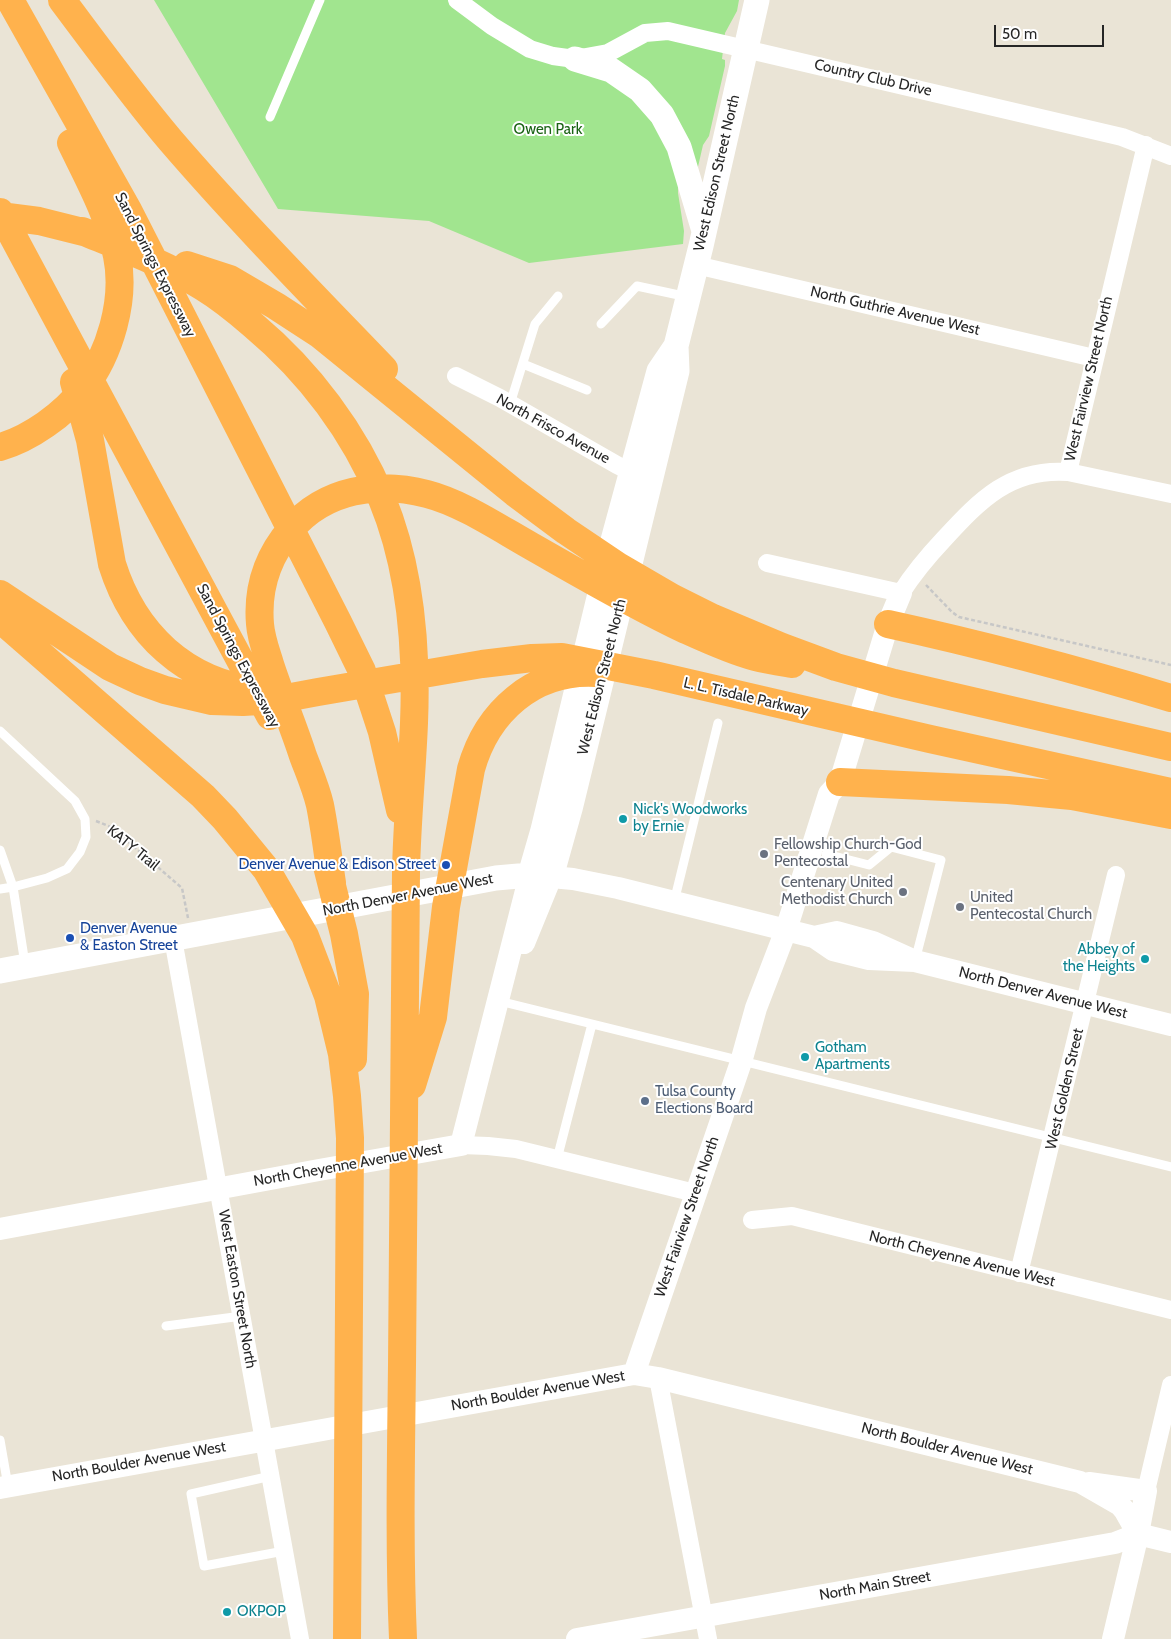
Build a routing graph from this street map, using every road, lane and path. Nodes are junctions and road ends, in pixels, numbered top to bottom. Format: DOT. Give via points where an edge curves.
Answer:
graph roads {
  1 [pos="4,0"];
  2 [pos="10,0"];
  3 [pos="62,0"];
  4 [pos="320,0"];
  5 [pos="457,0"];
  6 [pos="757,0"];
  7 [pos="746,48"];
  8 [pos="575,59"];
  9 [pos="270,117"];
  10 [pos="1146,146"];
  11 [pos="1171,156"];
  12 [pos="0,212"];
  13 [pos="0,216"];
  14 [pos="704,231"];
  15 [pos="696,264"];
  16 [pos="230,292"];
  17 [pos="558,296"];
  18 [pos="688,297"];
  19 [pos="601,324"];
  20 [pos="1094,358"];
  21 [pos="523,364"];
  22 [pos="456,376"];
  23 [pos="587,390"];
  24 [pos="510,404"];
  25 [pos="94,415"];
  26 [pos="0,447"];
  27 [pos="460,447"];
  28 [pos="1068,472"];
  29 [pos="641,477"];
  30 [pos="1171,494"];
  31 [pos="767,563"];
  32 [pos="916,572"];
  33 [pos="901,593"];
  34 [pos="0,594"];
  35 [pos="668,608"];
  36 [pos="0,619"];
  37 [pos="887,627"];
  38 [pos="1171,665"];
  39 [pos="654,675"];
  40 [pos="318,692"];
  41 [pos="1171,698"];
  42 [pos="718,723"];
  43 [pos="0,730"];
  44 [pos="1171,746"];
  45 [pos="843,771"];
  46 [pos="1171,792"];
  47 [pos="1171,815"];
  48 [pos="85,819"];
  49 [pos="406,841"];
  50 [pos="0,850"];
  51 [pos="826,854"];
  52 [pos="1116,875"];
  53 [pos="540,876"];
  54 [pos="332,883"];
  55 [pos="12,887"];
  56 [pos="0,889"];
  57 [pos="674,902"];
  58 [pos="188,915"];
  59 [pos="800,934"];
  60 [pos="173,939"];
  61 [pos="915,962"];
  62 [pos="26,966"];
  63 [pos="0,971"];
  64 [pos="498,1001"];
  65 [pos="1085,1004"];
  66 [pos="592,1024"];
  67 [pos="1171,1025"];
  68 [pos="741,1062"];
  69 [pos="404,1113"];
  70 [pos="350,1138"];
  71 [pos="1053,1139"];
  72 [pos="461,1145"];
  73 [pos="557,1159"];
  74 [pos="1171,1167"];
  75 [pos="218,1188"];
  76 [pos="695,1193"];
  77 [pos="752,1220"];
  78 [pos="0,1229"];
  79 [pos="1019,1273"];
  80 [pos="1171,1310"];
  81 [pos="242,1316"];
  82 [pos="166,1326"];
  83 [pos="634,1374"];
  84 [pos="658,1378"];
  85 [pos="1171,1385"];
  86 [pos="1167,1424"];
  87 [pos="0,1440"];
  88 [pos="264,1440"];
  89 [pos="271,1476"];
  90 [pos="1080,1482"];
  91 [pos="4,1487"];
  92 [pos="1146,1491"];
  93 [pos="1138,1534"];
  94 [pos="1171,1542"];
  95 [pos="284,1551"];
  96 [pos="704,1616"];
  97 [pos="402,1626"];
  98 [pos="300,1639"];
  99 [pos="347,1639"];
  100 [pos="577,1639"];
  101 [pos="708,1639"];
  102 [pos="1113,1639"];
  1 -- 26 [label="highway" via="107,218 119,279 118,305 110,337 104,355 83,390 53,419 30,435"];
  2 -- 49 [label="highway, Sand Springs Expressway" via="128,210 362,671 382,732"];
  3 -- 27 [label="highway" via="170,140 214,190"];
  4 -- 9 [label="lane"];
  5 -- 8 [label="street, Country Club Drive" via="530,49"];
  6 -- 7 [label="main road, West Edison Street North"];
  7 -- 8 [label="street, Country Club Drive" via="668,32 645,34 608,53"];
  7 -- 10 [label="street, Country Club Drive" via="1122,137"];
  7 -- 14 [label="main road, West Edison Street North"];
  8 -- 14 [label="main road" via="611,70 640,90 662,115 678,147"];
  10 -- 11 [label="street, Country Club Drive"];
  10 -- 20 [label="street, West Fairview Street North"];
  12 -- 25 [label="highway, Sand Springs Expressway" via="55,317"];
  13 -- 16 [label="highway" via="82,231"];
  14 -- 15 [label="main road, West Edison Street North"];
  15 -- 18 [label="main road, West Edison Street North"];
  15 -- 20 [label="street, North Guthrie Avenue West"];
  16 -- 27 [label="highway" via="276,306 319,334"];
  16 -- 49 [label="highway" via="334,412 365,465 391,524 405,579 413,640 414,720"];
  17 -- 21 [label="lane" via="535,324"];
  18 -- 19 [label="lane" via="637,286"];
  18 -- 29 [label="main road, West Edison Street North" via="676,346 677,371"];
  20 -- 28 [label="street, West Fairview Street North"];
  21 -- 23 [label="lane"];
  21 -- 24 [label="lane"];
  22 -- 24 [label="street, North Frisco Avenue"];
  24 -- 29 [label="street, North Frisco Avenue"];
  25 -- 40 [label="highway" via="112,564 130,608 148,634 192,669 240,688"];
  25 -- 54 [label="highway, Sand Springs Expressway" via="268,712 313,819"];
  27 -- 35 [label="highway" via="515,493 618,566"];
  28 -- 30 [label="street"];
  28 -- 32 [label="street, West Fairview Street North" via="1040,472 1002,485 971,509"];
  29 -- 53 [label="main road, West Edison Street North" via="570,809"];
  31 -- 33 [label="street"];
  32 -- 33 [label="street, West Fairview Street North"];
  32 -- 38 [label="path" via="959,617"];
  33 -- 37 [label="street, West Fairview Street North"];
  34 -- 40 [label="highway" via="110,667 166,690 212,701 243,702"];
  35 -- 44 [label="highway" via="710,641 755,657 894,683"];
  35 -- 54 [label="highway" via="556,561 467,511 428,494 367,488 330,500 306,514 277,547 266,568 260,594 260,626 263,644 319,803"];
  36 -- 70 [label="highway" via="203,796 266,869 305,936 328,996 342,1054"];
  37 -- 41 [label="highway" via="990,647"];
  37 -- 45 [label="street, West Fairview Street North"];
  39 -- 40 [label="highway, L. L. Tisdale Parkway" via="562,657 532,658"];
  39 -- 46 [label="highway, L. L. Tisdale Parkway"];
  39 -- 69 [label="highway" via="586,672 550,679 522,693 496,718 479,745 471,769 446,907 433,1016"];
  42 -- 57 [label="lane"];
  43 -- 48 [label="lane" via="75,801"];
  45 -- 47 [label="highway" via="1072,796"];
  45 -- 51 [label="street, West Fairview Street North" via="844,799"];
  45 -- 59 [label="street, West Fairview Street North" via="829,794"];
  48 -- 55 [label="lane" via="86,838 67,869"];
  48 -- 58 [label="path, KATY Trail" via="111,827 182,888"];
  49 -- 69 [label="highway"];
  50 -- 55 [label="lane"];
  51 -- 59 [label="street, West Fairview Street North"];
  51 -- 61 [label="lane" via="869,865 891,847 941,860"];
  52 -- 65 [label="street, West Golden Street"];
  53 -- 57 [label="street, North Denver Avenue West" via="573,879"];
  53 -- 60 [label="main road, North Denver Avenue West" via="496,878"];
  53 -- 64 [label="street, West Edison Street North" via="533,922"];
  54 -- 70 [label="highway, Sand Springs Expressway" via="355,994"];
  55 -- 56 [label="lane"];
  55 -- 62 [label="lane"];
  57 -- 59 [label="street, North Denver Avenue West"];
  59 -- 61 [label="street, North Denver Avenue West" via="833,950 869,959"];
  59 -- 68 [label="street, West Fairview Street North" via="768,1013"];
  60 -- 62 [label="main road, North Denver Avenue West"];
  60 -- 75 [label="street, West Easton Street North"];
  61 -- 65 [label="street, North Denver Avenue West"];
  62 -- 63 [label="main road, North Denver Avenue West"];
  64 -- 66 [label="lane"];
  64 -- 72 [label="street, West Edison Street North"];
  65 -- 67 [label="street, North Denver Avenue West"];
  65 -- 71 [label="street, West Golden Street"];
  66 -- 68 [label="lane"];
  66 -- 73 [label="lane"];
  68 -- 71 [label="lane"];
  68 -- 76 [label="street, West Fairview Street North"];
  69 -- 97 [label="highway"];
  70 -- 99 [label="highway"];
  71 -- 74 [label="lane"];
  71 -- 79 [label="street, West Golden Street"];
  72 -- 73 [label="street, North Cheyenne Avenue West" via="504,1147"];
  72 -- 75 [label="street, North Cheyenne Avenue West"];
  73 -- 76 [label="street, North Cheyenne Avenue West"];
  75 -- 78 [label="street, North Cheyenne Avenue West"];
  75 -- 81 [label="street, West Easton Street North"];
  76 -- 83 [label="street, West Fairview Street North"];
  77 -- 79 [label="street, North Cheyenne Avenue West" via="792,1216"];
  79 -- 80 [label="street, North Cheyenne Avenue West"];
  81 -- 82 [label="lane"];
  81 -- 88 [label="street, West Easton Street North"];
  83 -- 84 [label="street, North Boulder Avenue West"];
  83 -- 88 [label="street, North Boulder Avenue West"];
  84 -- 90 [label="street, North Boulder Avenue West"];
  84 -- 96 [label="street"];
  85 -- 86 [label="street"];
  86 -- 92 [label="street"];
  87 -- 91 [label="lane"];
  88 -- 89 [label="street, West Easton Street North"];
  88 -- 91 [label="street, North Boulder Avenue West"];
  89 -- 95 [label="street, West Easton Street North"];
  89 -- 95 [label="lane" via="191,1494 204,1566"];
  90 -- 92 [label="street"];
  90 -- 93 [label="street, North Boulder Avenue West" via="1120,1505"];
  92 -- 93 [label="street"];
  93 -- 94 [label="street"];
  93 -- 96 [label="street, North Main Street" via="1115,1543"];
  93 -- 102 [label="street"];
  95 -- 98 [label="street, West Easton Street North"];
  96 -- 100 [label="street, North Main Street"];
  96 -- 101 [label="street"];
}
